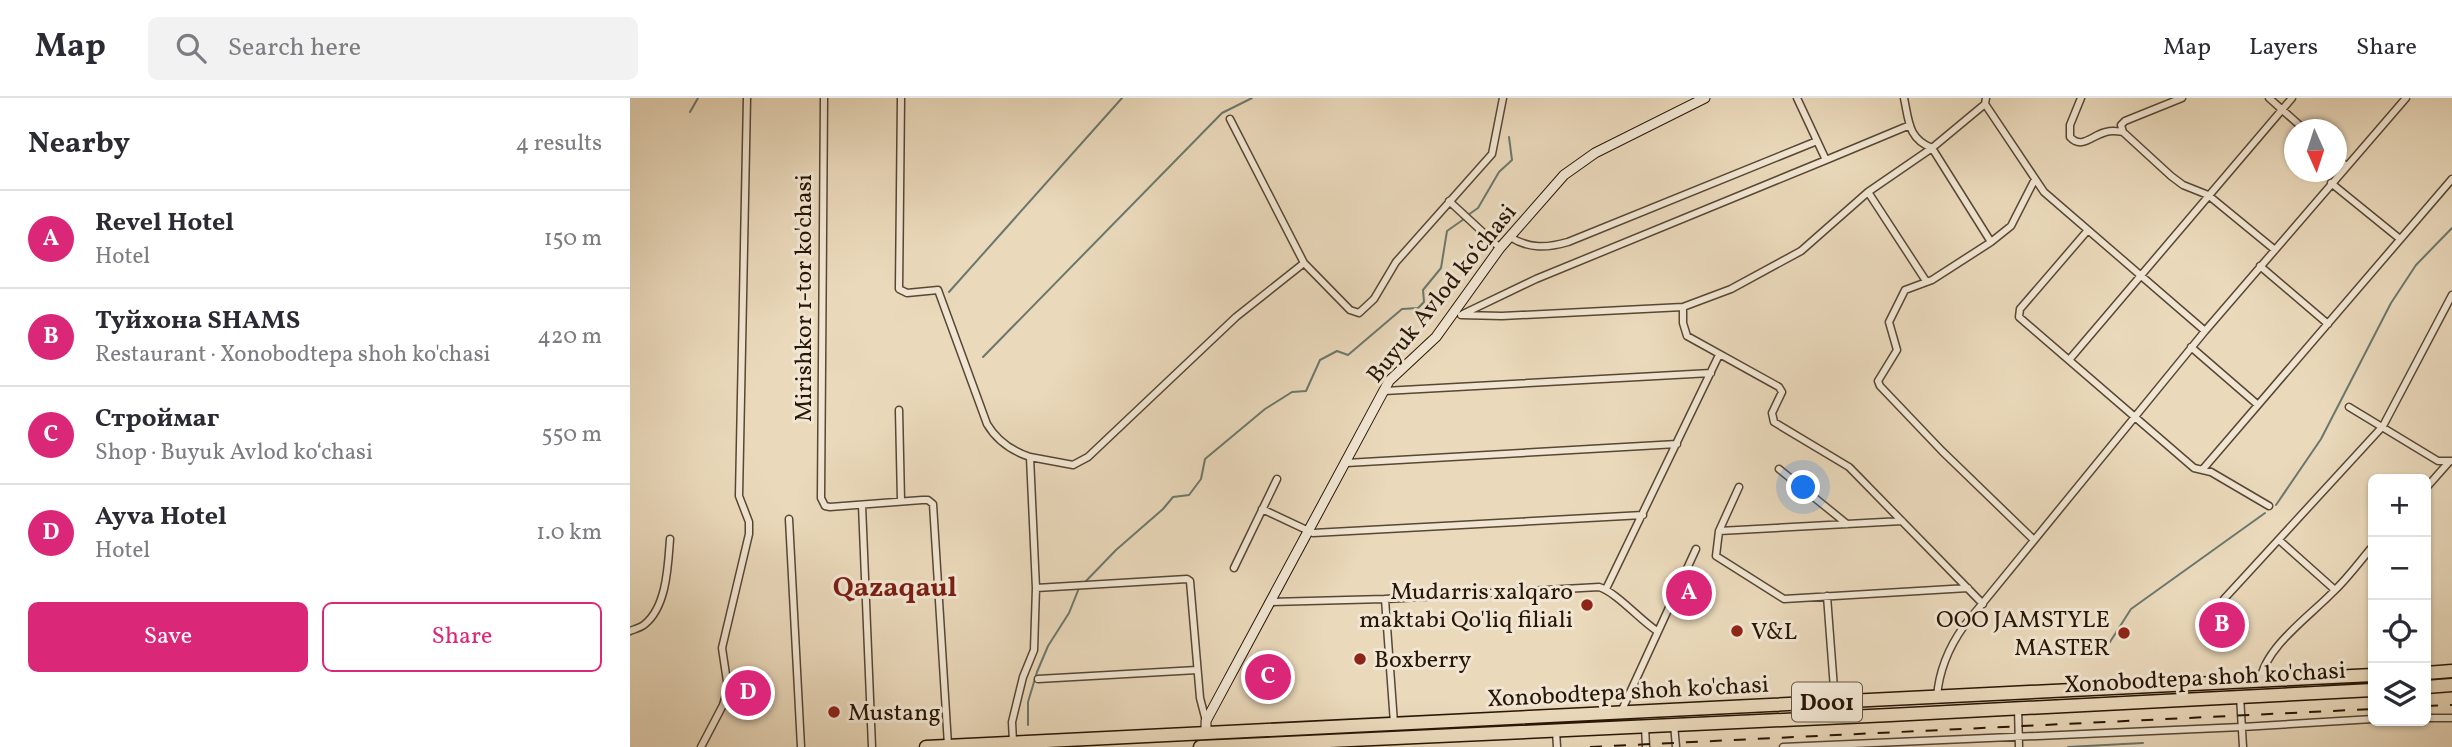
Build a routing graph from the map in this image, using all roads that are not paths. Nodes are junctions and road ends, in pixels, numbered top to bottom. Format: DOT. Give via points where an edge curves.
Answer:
graph roads {
  1 [pos="747,98"];
  2 [pos="824,98"];
  3 [pos="901,98"];
  4 [pos="1503,98"];
  5 [pos="1705,98"];
  6 [pos="1797,98"];
  7 [pos="1904,98"];
  8 [pos="2081,98"];
  9 [pos="2182,98"];
  10 [pos="2269,98"];
  11 [pos="2292,98"];
  12 [pos="2406,98"];
  13 [pos="1985,101"];
  14 [pos="2282,109"];
  15 [pos="1230,119"];
  16 [pos="2293,119"];
  17 [pos="1910,125"];
  18 [pos="2123,132"];
  19 [pos="1816,141"];
  20 [pos="1932,148"];
  21 [pos="1826,160"];
  22 [pos="2347,165"];
  23 [pos="2035,179"];
  24 [pos="2452,179"];
  25 [pos="2331,183"];
  26 [pos="1868,192"];
  27 [pos="2208,195"];
  28 [pos="1449,201"];
  29 [pos="2088,230"];
  30 [pos="1510,237"];
  31 [pos="2400,239"];
  32 [pos="1991,243"];
  33 [pos="1500,248"];
  34 [pos="2274,250"];
  35 [pos="1304,263"];
  36 [pos="2260,266"];
  37 [pos="2140,275"];
  38 [pos="1926,281"];
  39 [pos="2452,295"];
  40 [pos="1683,307"];
  41 [pos="1456,316"];
  42 [pos="2328,324"];
  43 [pos="2204,331"];
  44 [pos="2191,347"];
  45 [pos="1719,355"];
  46 [pos="2069,360"];
  47 [pos="1711,373"];
  48 [pos="1384,391"];
  49 [pos="2258,405"];
  50 [pos="2349,407"];
  51 [pos="899,410"];
  52 [pos="2134,416"];
  53 [pos="2383,426"];
  54 [pos="1677,444"];
  55 [pos="1030,457"];
  56 [pos="2452,459"];
  57 [pos="1346,463"];
  58 [pos="1779,469"];
  59 [pos="2203,469"];
  60 [pos="1277,479"];
  61 [pos="2431,482"];
  62 [pos="1739,487"];
  63 [pos="901,502"];
  64 [pos="862,505"];
  65 [pos="2269,506"];
  66 [pos="1262,509"];
  67 [pos="1643,515"];
  68 [pos="789,519"];
  69 [pos="1902,521"];
  70 [pos="1847,524"];
  71 [pos="1307,531"];
  72 [pos="1719,531"];
  73 [pos="670,539"];
  74 [pos="2034,540"];
  75 [pos="2279,540"];
  76 [pos="1696,549"];
  77 [pos="2368,552"];
  78 [pos="1234,568"];
  79 [pos="1036,588"];
  80 [pos="1968,588"];
  81 [pos="1606,589"];
  82 [pos="2335,590"];
  83 [pos="1827,596"];
  84 [pos="1385,599"];
  85 [pos="2224,599"];
  86 [pos="1269,602"];
  87 [pos="1983,604"];
  88 [pos="630,631"];
  89 [pos="1657,631"];
  90 [pos="1197,670"];
  91 [pos="2452,671"];
  92 [pos="2431,673"];
  93 [pos="2368,675"];
  94 [pos="1038,679"];
  95 [pos="2260,681"];
  96 [pos="2180,684"];
  97 [pos="2452,685"];
  98 [pos="2431,687"];
  99 [pos="2368,690"];
  100 [pos="1937,696"];
  101 [pos="2240,696"];
  102 [pos="2181,699"];
  103 [pos="1835,702"];
  104 [pos="2018,707"];
  105 [pos="1620,712"];
  106 [pos="1489,718"];
  107 [pos="2431,718"];
  108 [pos="2452,718"];
  109 [pos="2368,719"];
  110 [pos="1394,723"];
  111 [pos="1674,724"];
  112 [pos="1645,726"];
  113 [pos="1206,727"];
  114 [pos="2242,727"];
  115 [pos="1556,729"];
  116 [pos="1489,733"];
  117 [pos="2019,736"];
  118 [pos="1013,743"];
  119 [pos="948,746"];
  120 [pos="701,747"];
  121 [pos="801,747"];
  122 [pos="872,747"];
  123 [pos="926,747"];
  124 [pos="1200,747"];
  125 [pos="1207,747"];
  126 [pos="1557,747"];
  127 [pos="1646,747"];
  128 [pos="1676,747"];
  129 [pos="1783,747"];
  130 [pos="2019,747"];
  131 [pos="2243,747"];
  1 -- 120 [label="street" via="739,496 749,534 722,648 728,688"];
  2 -- 64 [label="street, Mirishkor 1-tor ko'chasi" via="821,498 830,507"];
  3 -- 55 [label="street" via="899,289 906,293 938,290 987,424 1006,445"];
  4 -- 28 [label="street" via="1492,154"];
  5 -- 30 [label="street, Buyuk Avlod koʻchasi" via="1584,159 1556,183"];
  6 -- 19 [label="street"];
  7 -- 17 [label="street"];
  8 -- 18 [label="street" via="2070,124 2073,141"];
  9 -- 18 [label="street" via="2125,121"];
  10 -- 14 [label="street"];
  11 -- 14 [label="street"];
  12 -- 22 [label="street"];
  13 -- 20 [label="street"];
  13 -- 23 [label="street"];
  14 -- 16 [label="street"];
  14 -- 27 [label="street"];
  15 -- 35 [label="street"];
  17 -- 20 [label="street" via="1919,143"];
  17 -- 21 [label="street"];
  18 -- 27 [label="street" via="2183,185"];
  19 -- 21 [label="street"];
  19 -- 30 [label="street" via="1568,242 1533,247"];
  20 -- 26 [label="street"];
  20 -- 32 [label="street"];
  21 -- 41 [label="street"];
  23 -- 29 [label="street"];
  23 -- 32 [label="street" via="2009,229"];
  24 -- 31 [label="street"];
  25 -- 31 [label="street"];
  25 -- 34 [label="street"];
  26 -- 38 [label="street"];
  26 -- 40 [label="street" via="1801,251 1731,289"];
  27 -- 34 [label="street"];
  27 -- 37 [label="street"];
  28 -- 33 [label="street"];
  28 -- 35 [label="street" via="1359,313 1350,310"];
  29 -- 37 [label="street"];
  29 -- 46 [label="street" via="2018,312"];
  30 -- 33 [label="street, Buyuk Avlod koʻchasi"];
  31 -- 42 [label="street"];
  32 -- 38 [label="street"];
  33 -- 41 [label="street, Buyuk Avlod koʻchasi"];
  34 -- 36 [label="street"];
  35 -- 55 [label="street" via="1236,317 1088,457 1073,465"];
  36 -- 42 [label="street"];
  36 -- 43 [label="street"];
  37 -- 43 [label="street"];
  37 -- 46 [label="street"];
  38 -- 74 [label="street" via="1905,290 1889,322 1897,350 1880,376 1880,386"];
  39 -- 53 [label="street"];
  40 -- 41 [label="street"];
  40 -- 45 [label="street" via="1687,336"];
  41 -- 48 [label="street, Buyuk Avlod koʻchasi"];
  42 -- 49 [label="street"];
  43 -- 44 [label="street"];
  44 -- 49 [label="street"];
  44 -- 52 [label="street"];
  45 -- 47 [label="street"];
  45 -- 69 [label="street" via="1779,387 1782,392 1772,413 1774,422 1849,467"];
  46 -- 52 [label="street"];
  47 -- 48 [label="street"];
  47 -- 54 [label="street"];
  48 -- 57 [label="street, Buyuk Avlod koʻchasi"];
  49 -- 59 [label="street"];
  50 -- 53 [label="street"];
  51 -- 63 [label="street"];
  52 -- 59 [label="street" via="2194,468"];
  52 -- 74 [label="street"];
  53 -- 56 [label="street" via="2438,461"];
  53 -- 75 [label="street"];
  54 -- 57 [label="street"];
  54 -- 67 [label="street"];
  55 -- 79 [label="street"];
  56 -- 61 [label="street"];
  57 -- 71 [label="street, Buyuk Avlod koʻchasi"];
  58 -- 70 [label="street"];
  59 -- 65 [label="street"];
  60 -- 66 [label="street"];
  62 -- 72 [label="street"];
  63 -- 64 [label="street"];
  63 -- 119 [label="street" via="928,500 934,508"];
  64 -- 122 [label="street"];
  66 -- 71 [label="street"];
  66 -- 78 [label="street"];
  67 -- 71 [label="street"];
  67 -- 81 [label="street"];
  68 -- 121 [label="street"];
  69 -- 70 [label="street"];
  69 -- 80 [label="street"];
  70 -- 72 [label="street"];
  71 -- 86 [label="street, Buyuk Avlod koʻchasi"];
  72 -- 83 [label="street" via="1717,556 1784,599"];
  73 -- 88 [label="street" via="665,589 645,624"];
  74 -- 87 [label="street"];
  75 -- 82 [label="street"];
  75 -- 85 [label="street"];
  76 -- 89 [label="street"];
  77 -- 82 [label="street"];
  79 -- 90 [label="street" via="1190,582"];
  79 -- 118 [label="street" via="1034,650 1012,722"];
  80 -- 83 [label="street"];
  80 -- 87 [label="street"];
  81 -- 84 [label="street"];
  81 -- 89 [label="street"];
  82 -- 95 [label="street" via="2274,650"];
  83 -- 103 [label="street"];
  84 -- 86 [label="street"];
  84 -- 110 [label="street"];
  86 -- 113 [label="street, Buyuk Avlod koʻchasi"];
  87 -- 100 [label="street" via="1952,643"];
  89 -- 105 [label="street"];
  90 -- 94 [label="street"];
  90 -- 113 [label="street"];
  91 -- 92 [label="highway"];
  93 -- 95 [label="highway, Xonobodtepa shoh ko'chasi / D001"];
  95 -- 96 [label="highway, Xonobodtepa shoh ko'chasi / D001"];
  96 -- 100 [label="highway, Xonobodtepa shoh ko'chasi / D001"];
  96 -- 102 [label="highway"];
  97 -- 98 [label="highway"];
  99 -- 101 [label="highway, Xonobodtepa shoh ko'chasi / D001"];
  100 -- 103 [label="highway, Xonobodtepa shoh ko'chasi / D001"];
  101 -- 102 [label="highway, Xonobodtepa shoh ko'chasi / D001"];
  101 -- 114 [label="street"];
  102 -- 104 [label="highway, Xonobodtepa shoh ko'chasi / D001"];
  103 -- 105 [label="highway, Xonobodtepa shoh ko'chasi / D001"];
  104 -- 111 [label="highway, Xonobodtepa shoh ko'chasi / D001"];
  104 -- 117 [label="street"];
  105 -- 106 [label="highway, Xonobodtepa shoh ko'chasi / D001"];
  106 -- 110 [label="highway, Xonobodtepa shoh ko'chasi / D001"];
  106 -- 116 [label="highway"];
  107 -- 108 [label="street"];
  109 -- 114 [label="street"];
  110 -- 113 [label="highway, Xonobodtepa shoh ko'chasi / D001"];
  111 -- 112 [label="highway, Xonobodtepa shoh ko'chasi / D001"];
  111 -- 128 [label="street"];
  112 -- 115 [label="highway, Xonobodtepa shoh ko'chasi / D001"];
  112 -- 127 [label="street"];
  113 -- 118 [label="highway, Xonobodtepa shoh ko'chasi / D001"];
  113 -- 125 [label="highway"];
  114 -- 117 [label="street"];
  114 -- 131 [label="street"];
  115 -- 116 [label="highway, Xonobodtepa shoh ko'chasi / D001"];
  115 -- 126 [label="street"];
  116 -- 125 [label="highway, Xonobodtepa shoh ko'chasi / D001"];
  117 -- 129 [label="street"];
  117 -- 130 [label="street"];
  118 -- 119 [label="highway, Xonobodtepa shoh ko'chasi / D001"];
  119 -- 123 [label="highway, Xonobodtepa shoh ko'chasi / D001"];
  124 -- 125 [label="highway, Xonobodtepa shoh ko'chasi / D001"];
}
